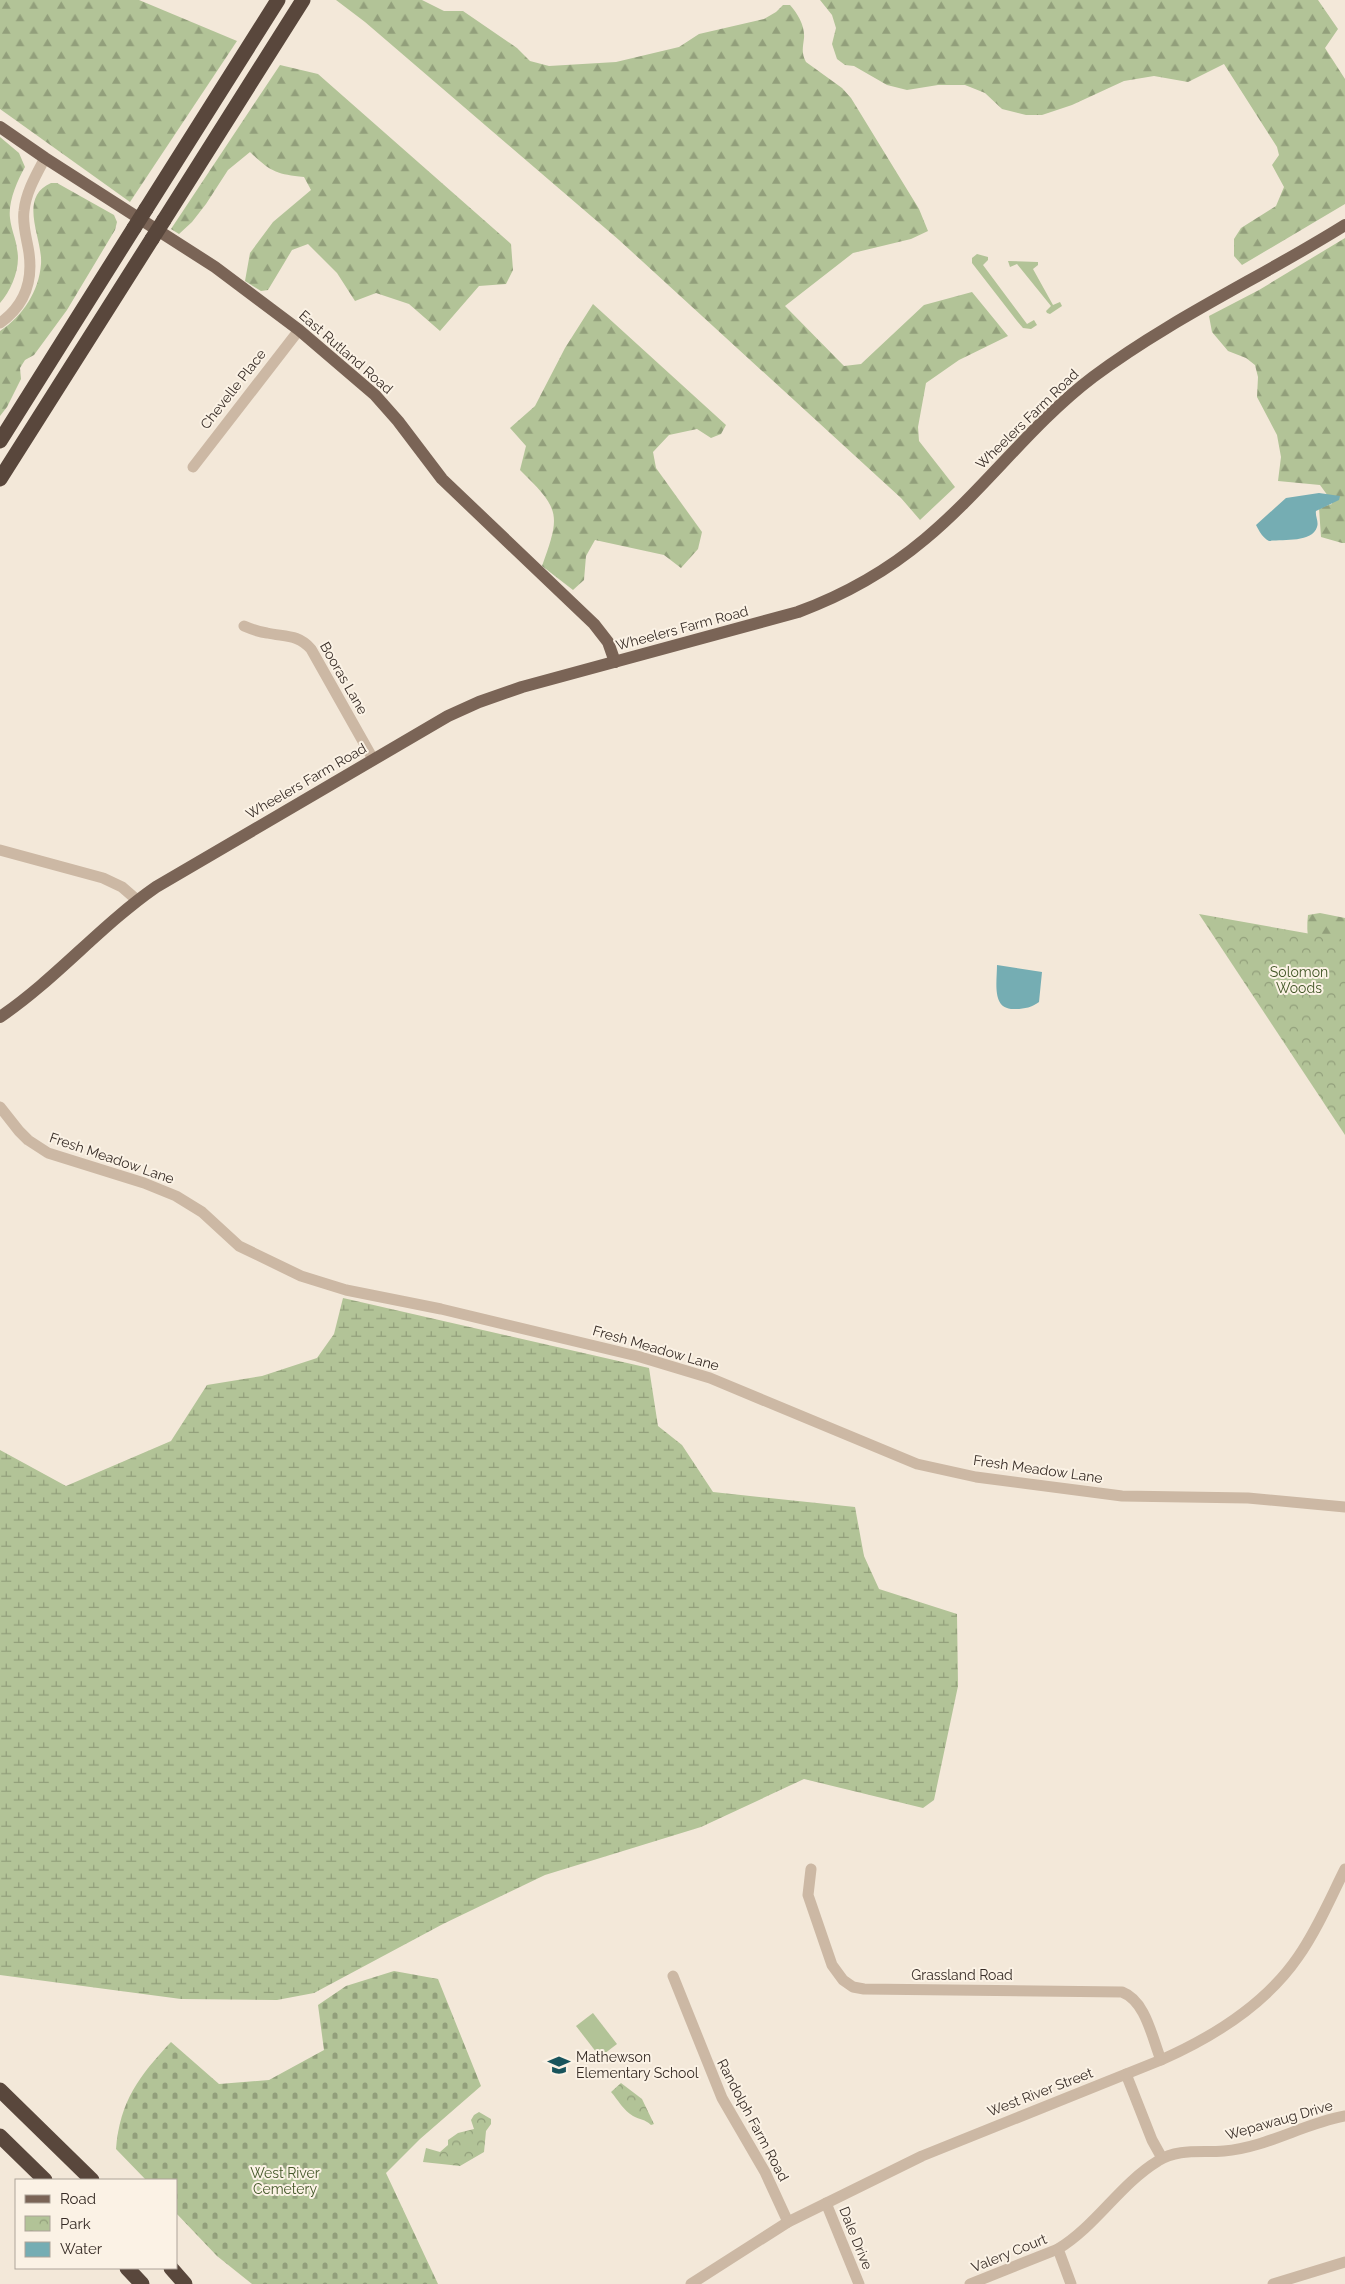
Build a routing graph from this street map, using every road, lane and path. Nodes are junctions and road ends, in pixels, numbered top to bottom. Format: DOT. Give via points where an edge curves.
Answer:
graph roads {
  1 [pos="278,0"];
  2 [pos="303,0"];
  3 [pos="0,127"];
  4 [pos="45,158"];
  5 [pos="1345,225"];
  6 [pos="0,323"];
  7 [pos="298,330"];
  8 [pos="0,441"];
  9 [pos="193,467"];
  10 [pos="0,479"];
  11 [pos="244,626"];
  12 [pos="615,662"];
  13 [pos="373,759"];
  14 [pos="0,850"];
  15 [pos="137,900"];
  16 [pos="0,1017"];
  17 [pos="0,1107"];
  18 [pos="1345,1507"];
  19 [pos="811,1869"];
  20 [pos="1345,1869"];
  21 [pos="672,1976"];
  22 [pos="1161,2060"];
  23 [pos="1126,2074"];
  24 [pos="0,2090"];
  25 [pos="1345,2116"];
  26 [pos="0,2136"];
  27 [pos="1162,2158"];
  28 [pos="44,2179"];
  29 [pos="91,2179"];
  30 [pos="826,2203"];
  31 [pos="788,2222"];
  32 [pos="1058,2249"];
  33 [pos="1345,2262"];
  34 [pos="128,2269"];
  35 [pos="172,2269"];
  36 [pos="698,2282"];
  37 [pos="142,2284"];
  38 [pos="185,2284"];
  39 [pos="859,2284"];
  40 [pos="970,2284"];
  41 [pos="1070,2284"];
  42 [pos="1273,2284"];
  1 -- 8 [label="highway, bridge"];
  2 -- 10 [label="highway, bridge"];
  3 -- 4 [label="main road, East Rutland Road"];
  4 -- 6 [label="street" via="30,188 24,213 29,282 18,306"];
  4 -- 7 [label="main road, East Rutland Road" via="174,238"];
  5 -- 12 [label="main road, Wheelers Farm Road" via="1171,325 1093,377 1048,416 932,533 868,579 837,596 790,614"];
  7 -- 9 [label="street, Chevelle Place"];
  7 -- 12 [label="main road, East Rutland Road" via="375,395 442,479 583,612 608,642"];
  11 -- 13 [label="street, Booras Lane" via="268,634 292,635 305,642"];
  12 -- 13 [label="main road, Wheelers Farm Road" via="479,702"];
  13 -- 15 [label="main road, Wheelers Farm Road" via="188,866"];
  14 -- 15 [label="street" via="103,878 122,887"];
  15 -- 16 [label="main road, Wheelers Farm Road"];
  17 -- 18 [label="street, Fresh Meadow Lane" via="28,1140 48,1153 176,1196 202,1212 239,1246 301,1276 330,1286 441,1309 675,1367 917,1464 976,1476 1122,1496 1242,1498"];
  19 -- 22 [label="street, Grassland Road" via="808,1895 832,1965 847,1984 864,1989 1122,1992 1141,2008"];
  20 -- 22 [label="street, West River Street" via="1311,1936 1284,1976 1238,2017 1197,2044"];
  21 -- 31 [label="street, Randolph Farm Road" via="722,2098 765,2172"];
  22 -- 23 [label="street, West River Street"];
  23 -- 27 [label="street"];
  23 -- 30 [label="street, West River Street" via="958,2141"];
  24 -- 29 [label="highway"];
  25 -- 27 [label="street, Wepawaug Drive" via="1234,2150 1182,2152"];
  26 -- 28 [label="highway"];
  27 -- 32 [label="street, Wepawaug Drive" via="1138,2176 1076,2238"];
  30 -- 31 [label="street, West River Street"];
  30 -- 39 [label="street, Dale Drive"];
  31 -- 36 [label="street, West River Street"];
  32 -- 40 [label="street, Valery Court"];
  32 -- 41 [label="street"];
  33 -- 42 [label="street"];
  34 -- 37 [label="highway"];
  35 -- 38 [label="highway"];
}
